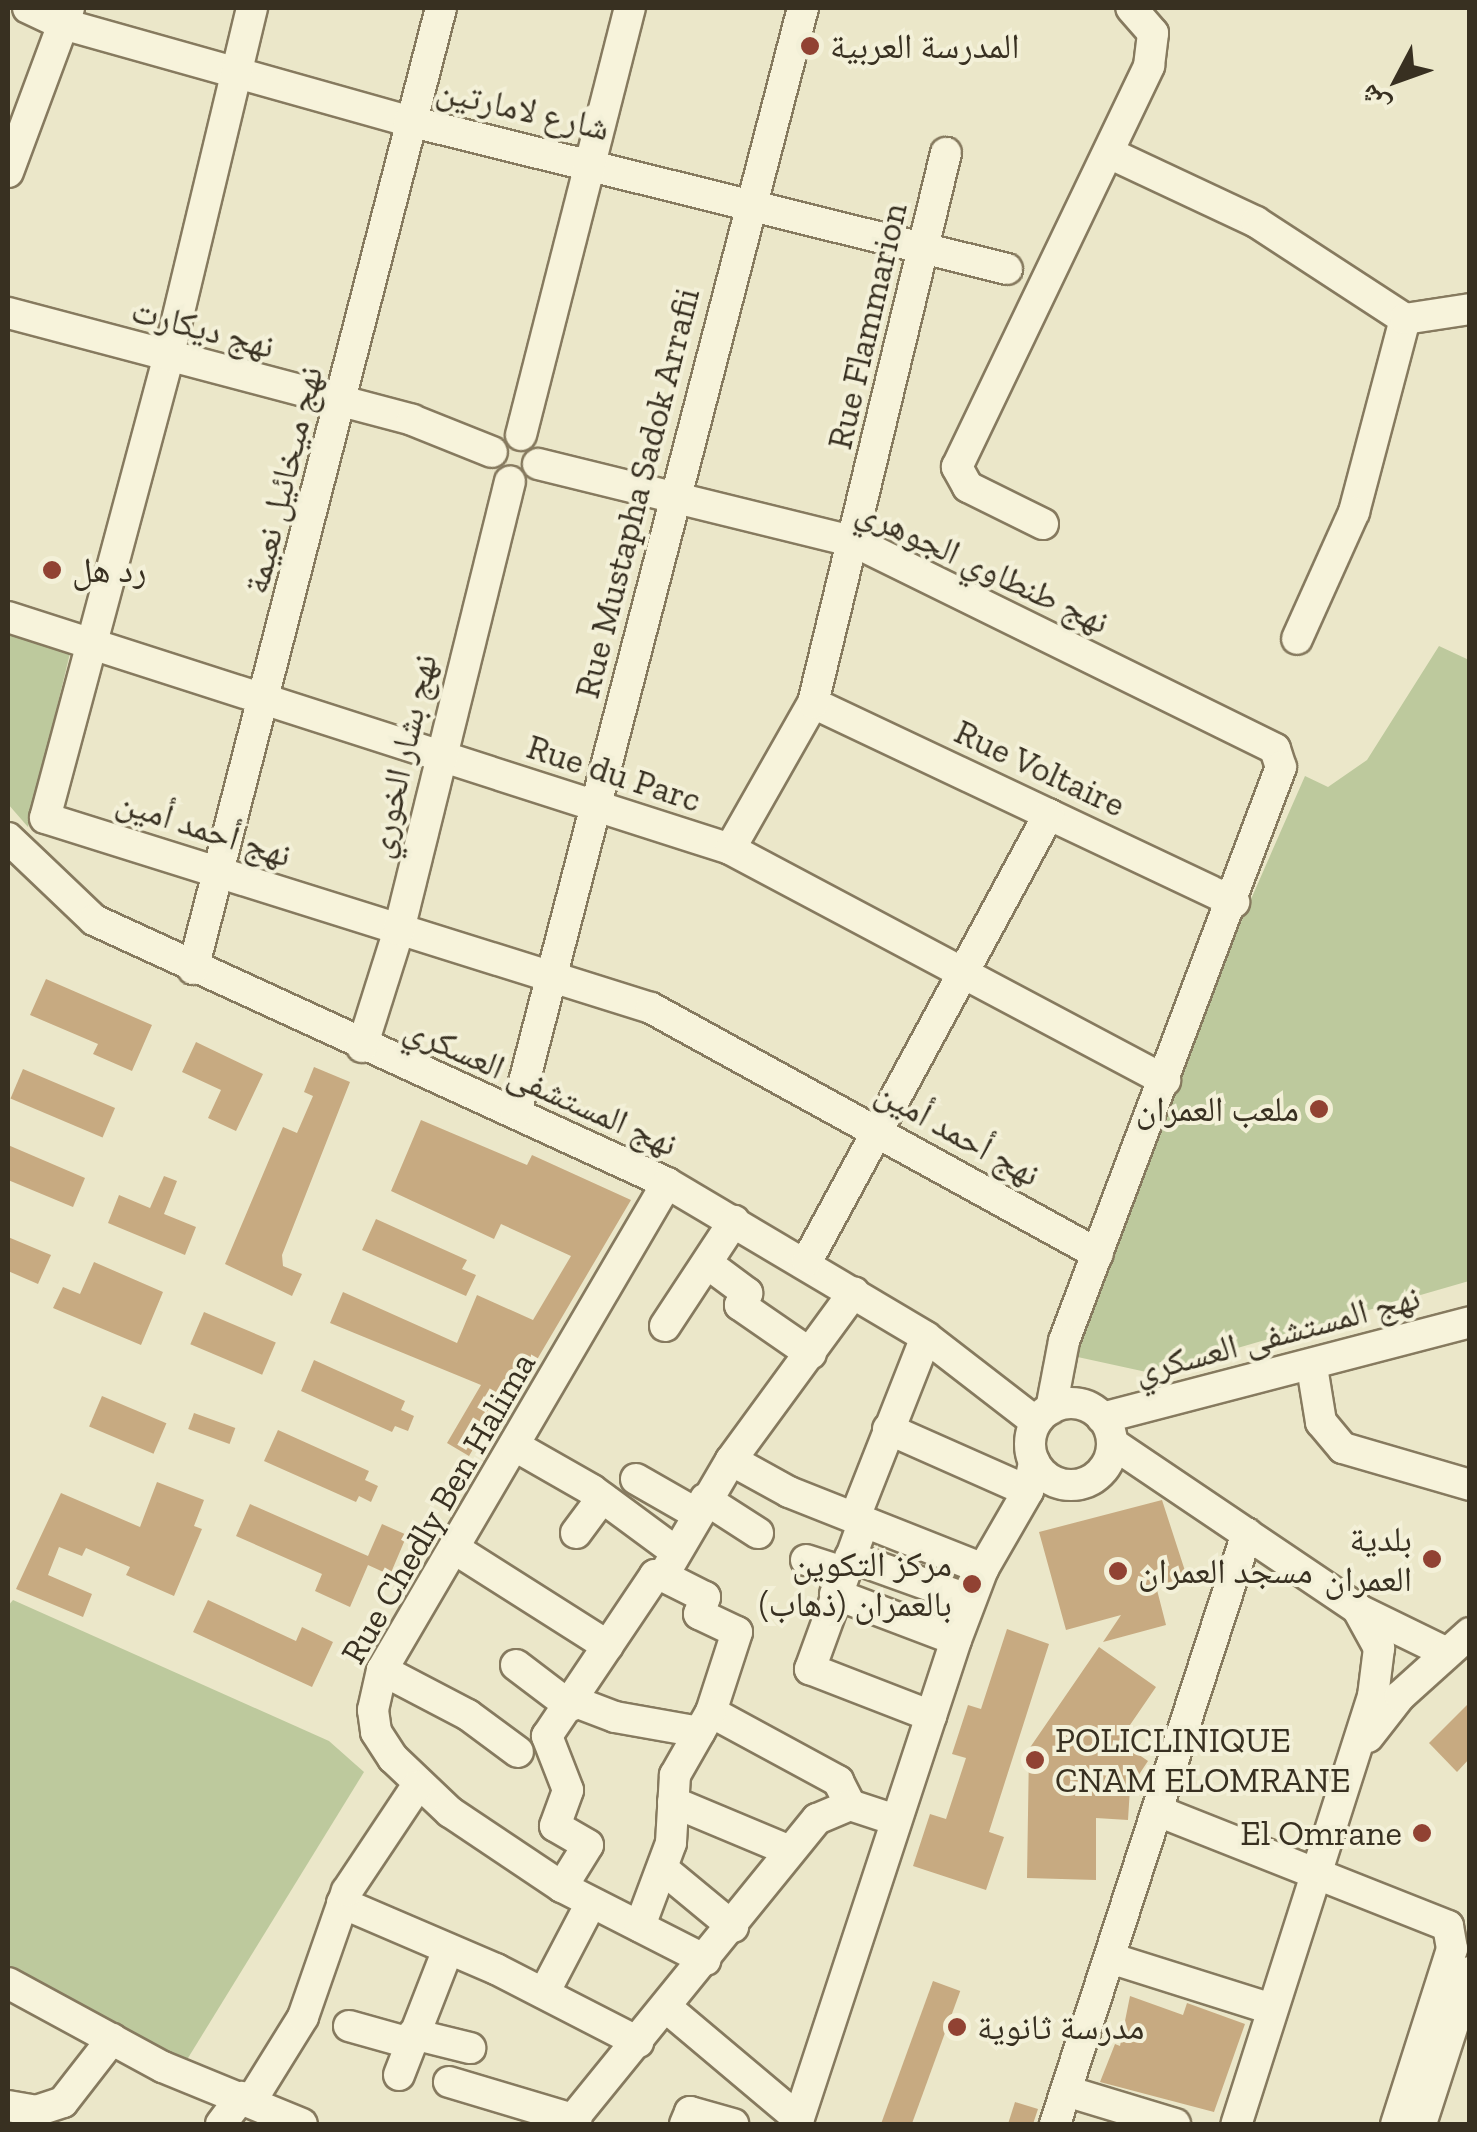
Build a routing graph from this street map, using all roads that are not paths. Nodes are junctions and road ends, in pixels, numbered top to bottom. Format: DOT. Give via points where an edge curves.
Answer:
graph roads {
  1 [pos="28,8"];
  2 [pos="252,8"];
  3 [pos="440,8"];
  4 [pos="630,8"];
  5 [pos="803,8"];
  6 [pos="1131,8"];
  7 [pos="66,16"];
  8 [pos="236,74"];
  9 [pos="409,121"];
  10 [pos="946,153"];
  11 [pos="1108,153"];
  12 [pos="590,163"];
  13 [pos="8,172"];
  14 [pos="750,202"];
  15 [pos="922,246"];
  16 [pos="1007,270"];
  17 [pos="1470,309"];
  18 [pos="8,313"];
  19 [pos="1405,318"];
  20 [pos="168,359"];
  21 [pos="340,404"];
  22 [pos="521,435"];
  23 [pos="492,452"];
  24 [pos="538,464"];
  25 [pos="510,482"];
  26 [pos="674,500"];
  27 [pos="1042,524"];
  28 [pos="856,542"];
  29 [pos="8,616"];
  30 [pos="1297,639"];
  31 [pos="88,643"];
  32 [pos="813,703"];
  33 [pos="266,704"];
  34 [pos="440,757"];
  35 [pos="595,807"];
  36 [pos="1049,814"];
  37 [pos="8,838"];
  38 [pos="730,849"];
  39 [pos="218,872"];
  40 [pos="1234,902"];
  41 [pos="399,930"];
  42 [pos="193,969"];
  43 [pos="968,972"];
  44 [pos="554,978"];
  45 [pos="362,1047"];
  46 [pos="1165,1080"];
  47 [pos="516,1113"];
  48 [pos="878,1131"];
  49 [pos="667,1183"];
  50 [pos="734,1221"];
  51 [pos="1098,1254"];
  52 [pos="807,1261"];
  53 [pos="708,1264"];
  54 [pos="854,1292"];
  55 [pos="1470,1322"];
  56 [pos="666,1326"];
  57 [pos="926,1337"];
  58 [pos="812,1354"];
  59 [pos="1312,1367"];
  60 [pos="1044,1416"];
  61 [pos="888,1429"];
  62 [pos="1107,1431"];
  63 [pos="515,1446"];
  64 [pos="732,1460"];
  65 [pos="1031,1476"];
  66 [pos="636,1478"];
  67 [pos="1470,1485"];
  68 [pos="602,1498"];
  69 [pos="701,1506"];
  70 [pos="860,1519"];
  71 [pos="576,1533"];
  72 [pos="1247,1533"];
  73 [pos="758,1534"];
  74 [pos="455,1549"];
  75 [pos="806,1560"];
  76 [pos="669,1564"];
  77 [pos="983,1568"];
  78 [pos="843,1574"];
  79 [pos="970,1600"];
  80 [pos="1357,1608"];
  81 [pos="956,1640"];
  82 [pos="1458,1643"];
  83 [pos="608,1646"];
  84 [pos="516,1665"];
  85 [pos="382,1670"];
  86 [pos="571,1704"];
  87 [pos="931,1716"];
  88 [pos="706,1722"];
  89 [pos="518,1752"];
  90 [pos="1355,1756"];
  91 [pos="417,1786"];
  92 [pos="673,1802"];
  93 [pos="850,1805"];
  94 [pos="1158,1811"];
  95 [pos="896,1820"];
  96 [pos="788,1850"];
  97 [pos="664,1869"];
  98 [pos="1315,1870"];
  99 [pos="562,1887"];
  100 [pos="342,1902"];
  101 [pos="591,1903"];
  102 [pos="640,1926"];
  103 [pos="733,1927"];
  104 [pos="448,1950"];
  105 [pos="1110,1958"];
  106 [pos="705,1960"];
  107 [pos="1470,1972"];
  108 [pos="8,1983"];
  109 [pos="544,1993"];
  110 [pos="667,2008"];
  111 [pos="1272,2009"];
  112 [pos="349,2026"];
  113 [pos="412,2038"];
  114 [pos="112,2040"];
  115 [pos="638,2042"];
  116 [pos="470,2048"];
  117 [pos="399,2075"];
  118 [pos="450,2082"];
  119 [pos="1066,2092"];
  120 [pos="246,2100"];
  121 [pos="11,2113"];
  122 [pos="573,2122"];
  123 [pos="798,2122"];
  124 [pos="221,2124"];
  125 [pos="302,2124"];
  126 [pos="685,2124"];
  127 [pos="734,2124"];
  128 [pos="1054,2124"];
  129 [pos="1175,2124"];
  130 [pos="1236,2124"];
  131 [pos="1396,2124"];
  132 [pos="1421,2124"];
  1 -- 7 [label="street, شارع لامارتين"];
  2 -- 8 [label="street, نهج أحمد أمين"];
  3 -- 9 [label="street, نهج ميخائيل نعيمة"];
  4 -- 12 [label="street"];
  5 -- 14 [label="street, Rue Mustapha Sadok Arrafii"];
  6 -- 11 [label="street" via="1144,18 1154,50"];
  7 -- 8 [label="street, شارع لامارتين"];
  7 -- 13 [label="street"];
  8 -- 9 [label="street, شارع لامارتين"];
  8 -- 20 [label="street, نهج أحمد أمين"];
  9 -- 12 [label="street, شارع لامارتين"];
  9 -- 21 [label="street, نهج ميخائيل نعيمة"];
  10 -- 15 [label="street, Rue Flammarion"];
  11 -- 19 [label="street" via="1256,222"];
  11 -- 27 [label="street" via="957,467 968,486"];
  12 -- 14 [label="street, شارع لامارتين"];
  12 -- 22 [label="street"];
  14 -- 15 [label="street, شارع لامارتين"];
  14 -- 26 [label="street, Rue Mustapha Sadok Arrafii"];
  15 -- 16 [label="street, شارع لامارتين"];
  15 -- 28 [label="street, Rue Flammarion"];
  17 -- 19 [label="street"];
  18 -- 20 [label="street, نهج ديكارت"];
  19 -- 30 [label="street" via="1354,512"];
  20 -- 21 [label="street, نهج ديكارت"];
  20 -- 31 [label="street, نهج أحمد أمين"];
  21 -- 23 [label="street, نهج ديكارت" via="412,420"];
  21 -- 33 [label="street, نهج ميخائيل نعيمة"];
  22 -- 23 [label="street" via="503,437"];
  22 -- 24 [label="street" via="536,446"];
  23 -- 25 [label="street" via="495,470"];
  24 -- 25 [label="street" via="527,478"];
  24 -- 26 [label="street, نهج طنطاوي الجوهري"];
  25 -- 34 [label="street, نهج بشار الخوري"];
  26 -- 28 [label="street, نهج طنطاوي الجوهري"];
  26 -- 35 [label="street, Rue Mustapha Sadok Arrafii"];
  28 -- 32 [label="street, Rue Flammarion"];
  28 -- 40 [label="street, نهج طنطاوي الجوهري" via="1267,743 1281,767"];
  29 -- 31 [label="street, Rue du Parc"];
  31 -- 33 [label="street, Rue du Parc"];
  31 -- 39 [label="street, نهج أحمد أمين" via="45,818"];
  32 -- 36 [label="street, Rue Voltaire"];
  32 -- 38 [label="street, Rue Flammarion"];
  33 -- 34 [label="street, Rue du Parc"];
  33 -- 39 [label="street, نهج ميخائيل نعيمة"];
  34 -- 35 [label="street, Rue du Parc"];
  34 -- 41 [label="street, نهج بشار الخوري"];
  35 -- 38 [label="street, Rue du Parc"];
  35 -- 44 [label="street, Rue Mustapha Sadok Arrafii"];
  36 -- 40 [label="street, Rue Voltaire"];
  36 -- 43 [label="street"];
  37 -- 42 [label="street, نهج المستشفى العسكري" via="94,920"];
  38 -- 43 [label="street, Rue du Parc"];
  39 -- 41 [label="street, نهج أحمد أمين"];
  39 -- 42 [label="street, نهج ميخائيل نعيمة"];
  40 -- 46 [label="street"];
  41 -- 44 [label="street, نهج أحمد أمين"];
  41 -- 45 [label="street, نهج بشار الخوري"];
  42 -- 45 [label="street, نهج المستشفى العسكري"];
  43 -- 46 [label="street, Rue du Parc"];
  43 -- 48 [label="street"];
  44 -- 47 [label="street, Rue Mustapha Sadok Arrafii"];
  44 -- 48 [label="street, نهج أحمد أمين" via="652,1008"];
  45 -- 47 [label="street, نهج المستشفى العسكري"];
  46 -- 51 [label="street"];
  47 -- 49 [label="street, نهج المستشفى العسكري"];
  48 -- 51 [label="street, نهج أحمد أمين"];
  48 -- 52 [label="street"];
  49 -- 50 [label="street, نهج المستشفى العسكري"];
  49 -- 63 [label="street, Rue Chedly Ben Halima"];
  50 -- 52 [label="street, نهج المستشفى العسكري"];
  50 -- 53 [label="street"];
  51 -- 60 [label="street"];
  52 -- 54 [label="street, نهج المستشفى العسكري"];
  53 -- 56 [label="street"];
  53 -- 58 [label="street" via="747,1294 740,1305"];
  54 -- 57 [label="street, نهج المستشفى العسكري"];
  54 -- 58 [label="street"];
  55 -- 59 [label="street, نهج المستشفى العسكري"];
  57 -- 60 [label="street, نهج المستشفى العسكري"];
  57 -- 61 [label="street"];
  58 -- 64 [label="street"];
  59 -- 62 [label="street, نهج المستشفى العسكري"];
  59 -- 67 [label="street" via="1321,1422 1343,1448"];
  60 -- 62 [label="street" via="1078,1404"];
  60 -- 65 [label="street"];
  61 -- 65 [label="street"];
  61 -- 70 [label="street"];
  62 -- 65 [label="street" via="1101,1472 1073,1486"];
  62 -- 72 [label="street"];
  63 -- 68 [label="street"];
  63 -- 74 [label="street, Rue Chedly Ben Halima"];
  64 -- 69 [label="street"];
  64 -- 70 [label="street"];
  65 -- 77 [label="street"];
  66 -- 69 [label="street"];
  68 -- 71 [label="street"];
  68 -- 76 [label="street"];
  69 -- 73 [label="street"];
  69 -- 76 [label="street"];
  70 -- 77 [label="street"];
  70 -- 78 [label="street"];
  72 -- 80 [label="street"];
  72 -- 94 [label="street"];
  74 -- 83 [label="street"];
  74 -- 85 [label="street, Rue Chedly Ben Halima"];
  75 -- 78 [label="street"];
  76 -- 83 [label="street"];
  76 -- 88 [label="street" via="705,1597 700,1614 737,1632"];
  77 -- 79 [label="street"];
  78 -- 79 [label="street"];
  78 -- 81 [label="street"];
  78 -- 87 [label="street" via="810,1669"];
  79 -- 81 [label="street"];
  80 -- 82 [label="street"];
  80 -- 90 [label="street" via="1379,1648"];
  81 -- 87 [label="street"];
  82 -- 90 [label="street" via="1400,1696"];
  83 -- 86 [label="street"];
  84 -- 86 [label="street"];
  85 -- 89 [label="street" via="468,1714"];
  85 -- 91 [label="street, Rue Chedly Ben Halima" via="376,1732"];
  86 -- 88 [label="street" via="615,1717"];
  86 -- 99 [label="street" via="547,1736 568,1790 554,1826 588,1846"];
  87 -- 95 [label="street"];
  88 -- 92 [label="street" via="675,1775"];
  88 -- 93 [label="street" via="838,1781"];
  90 -- 98 [label="street"];
  91 -- 99 [label="street, Rue Chedly Ben Halima"];
  91 -- 100 [label="street"];
  92 -- 96 [label="street"];
  92 -- 97 [label="street"];
  93 -- 95 [label="street"];
  93 -- 96 [label="street" via="826,1812"];
  94 -- 98 [label="street"];
  94 -- 105 [label="street"];
  95 -- 123 [label="street"];
  96 -- 103 [label="street"];
  97 -- 102 [label="street"];
  97 -- 103 [label="street"];
  98 -- 111 [label="street"];
  98 -- 131 [label="street" via="1440,1919 1452,1938"];
  99 -- 101 [label="street, Rue Chedly Ben Halima"];
  100 -- 104 [label="street"];
  100 -- 120 [label="street" via="302,2017"];
  101 -- 102 [label="street, Rue Chedly Ben Halima"];
  101 -- 109 [label="street"];
  102 -- 106 [label="street, Rue Chedly Ben Halima"];
  103 -- 106 [label="street"];
  104 -- 109 [label="street"];
  104 -- 113 [label="street"];
  105 -- 111 [label="street"];
  105 -- 119 [label="street"];
  106 -- 110 [label="street"];
  107 -- 132 [label="street"];
  108 -- 114 [label="street"];
  109 -- 115 [label="street"];
  110 -- 115 [label="street"];
  110 -- 123 [label="street"];
  111 -- 130 [label="street"];
  112 -- 113 [label="street"];
  113 -- 116 [label="street"];
  113 -- 117 [label="street"];
  114 -- 120 [label="street"];
  114 -- 121 [label="street" via="63,2102"];
  115 -- 122 [label="street"];
  118 -- 122 [label="street"];
  119 -- 128 [label="street"];
  119 -- 129 [label="street"];
  120 -- 124 [label="street"];
  120 -- 125 [label="street"];
  126 -- 127 [label="street" via="690,2112"];
}
